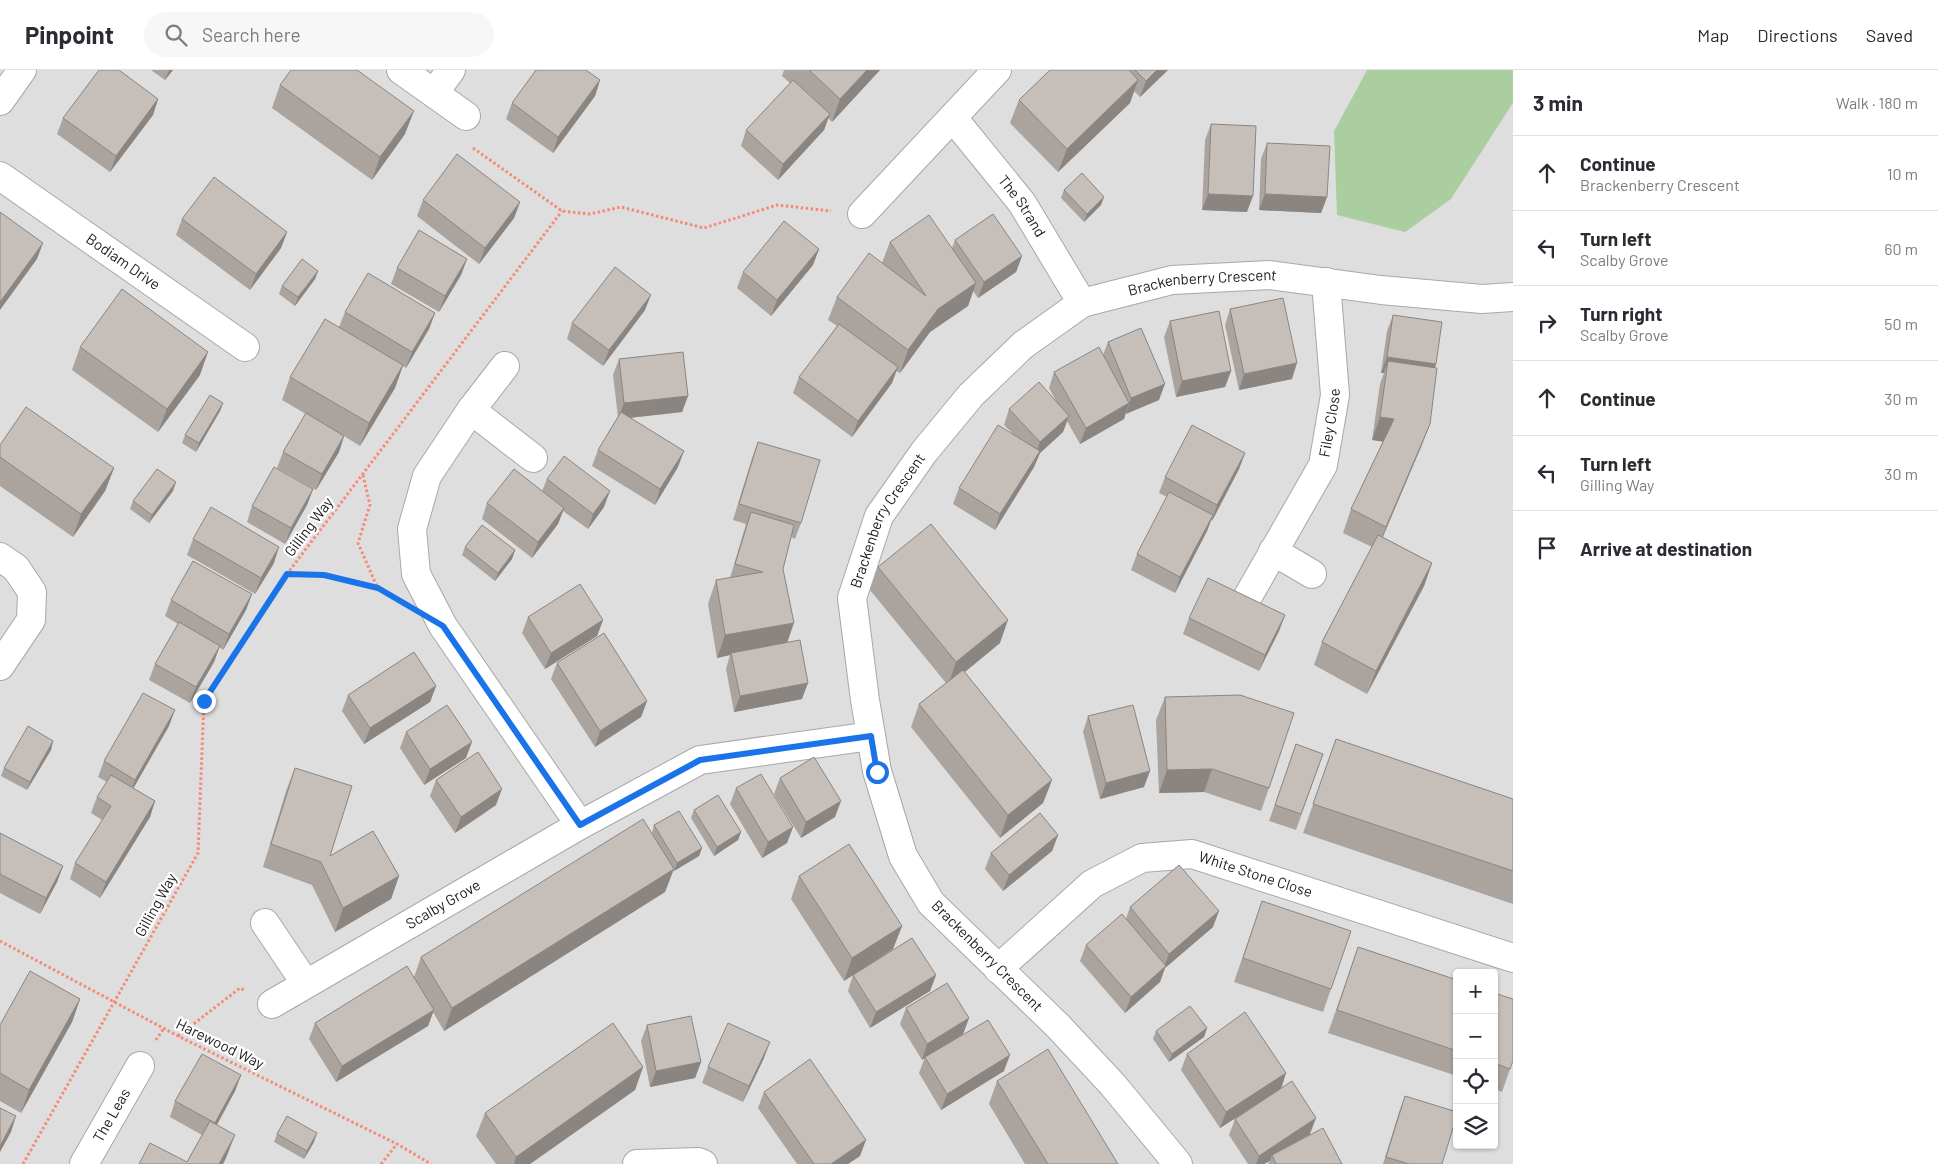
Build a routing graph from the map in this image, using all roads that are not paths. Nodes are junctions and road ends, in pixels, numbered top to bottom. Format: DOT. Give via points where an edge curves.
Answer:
graph roads {
  1 [pos="22,70"];
  2 [pos="401,70"];
  3 [pos="451,70"];
  4 [pos="997,70"];
  5 [pos="434,93"];
  6 [pos="0,101"];
  7 [pos="466,116"];
  8 [pos="953,118"];
  9 [pos="0,176"];
  10 [pos="862,214"];
  11 [pos="1326,282"];
  12 [pos="1513,296"];
  13 [pos="1082,303"];
  14 [pos="245,346"];
  15 [pos="505,366"];
  16 [pos="471,410"];
  17 [pos="534,458"];
  18 [pos="1273,551"];
  19 [pos="0,557"];
  20 [pos="1312,574"];
  21 [pos="1243,605"];
  22 [pos="0,666"];
  23 [pos="871,736"];
  24 [pos="580,825"];
  25 [pos="265,922"];
  26 [pos="1513,958"];
  27 [pos="998,969"];
  28 [pos="306,984"];
  29 [pos="272,1004"];
  30 [pos="140,1066"];
  31 [pos="84,1164"];
  32 [pos="637,1164"];
  33 [pos="703,1164"];
  34 [pos="1178,1164"];
  1 -- 6 [label="street"];
  2 -- 5 [label="street"];
  3 -- 5 [label="street"];
  4 -- 8 [label="street"];
  5 -- 7 [label="street"];
  8 -- 10 [label="street"];
  8 -- 13 [label="street, The Strand" via="1022,203"];
  9 -- 14 [label="street, Bodiam Drive"];
  11 -- 12 [label="street, Brackenberry Crescent" via="1482,299"];
  11 -- 13 [label="street, Brackenberry Crescent" via="1270,275 1172,280"];
  11 -- 18 [label="street, Filey Close" via="1335,395 1323,465"];
  13 -- 23 [label="street, Brackenberry Crescent" via="1023,345 971,395 924,452 879,516 852,598"];
  15 -- 16 [label="street"];
  16 -- 17 [label="street"];
  16 -- 24 [label="street" via="427,476 412,529 416,574 443,626"];
  18 -- 20 [label="street"];
  18 -- 21 [label="street, Filey Close"];
  19 -- 22 [label="street" via="16,568 32,592 31,620"];
  23 -- 24 [label="street, Scalby Grove" via="700,760"];
  23 -- 27 [label="street, Brackenberry Crescent" via="877,772 904,856 931,903"];
  24 -- 28 [label="street, Scalby Grove"];
  25 -- 28 [label="street"];
  26 -- 27 [label="street, White Stone Close" via="1192,854 1142,858 1092,884"];
  27 -- 34 [label="street, Brackenberry Crescent" via="1113,1085"];
  28 -- 29 [label="street, Scalby Grove"];
  30 -- 31 [label="street, The Leas"];
  32 -- 33 [label="street"];
}
